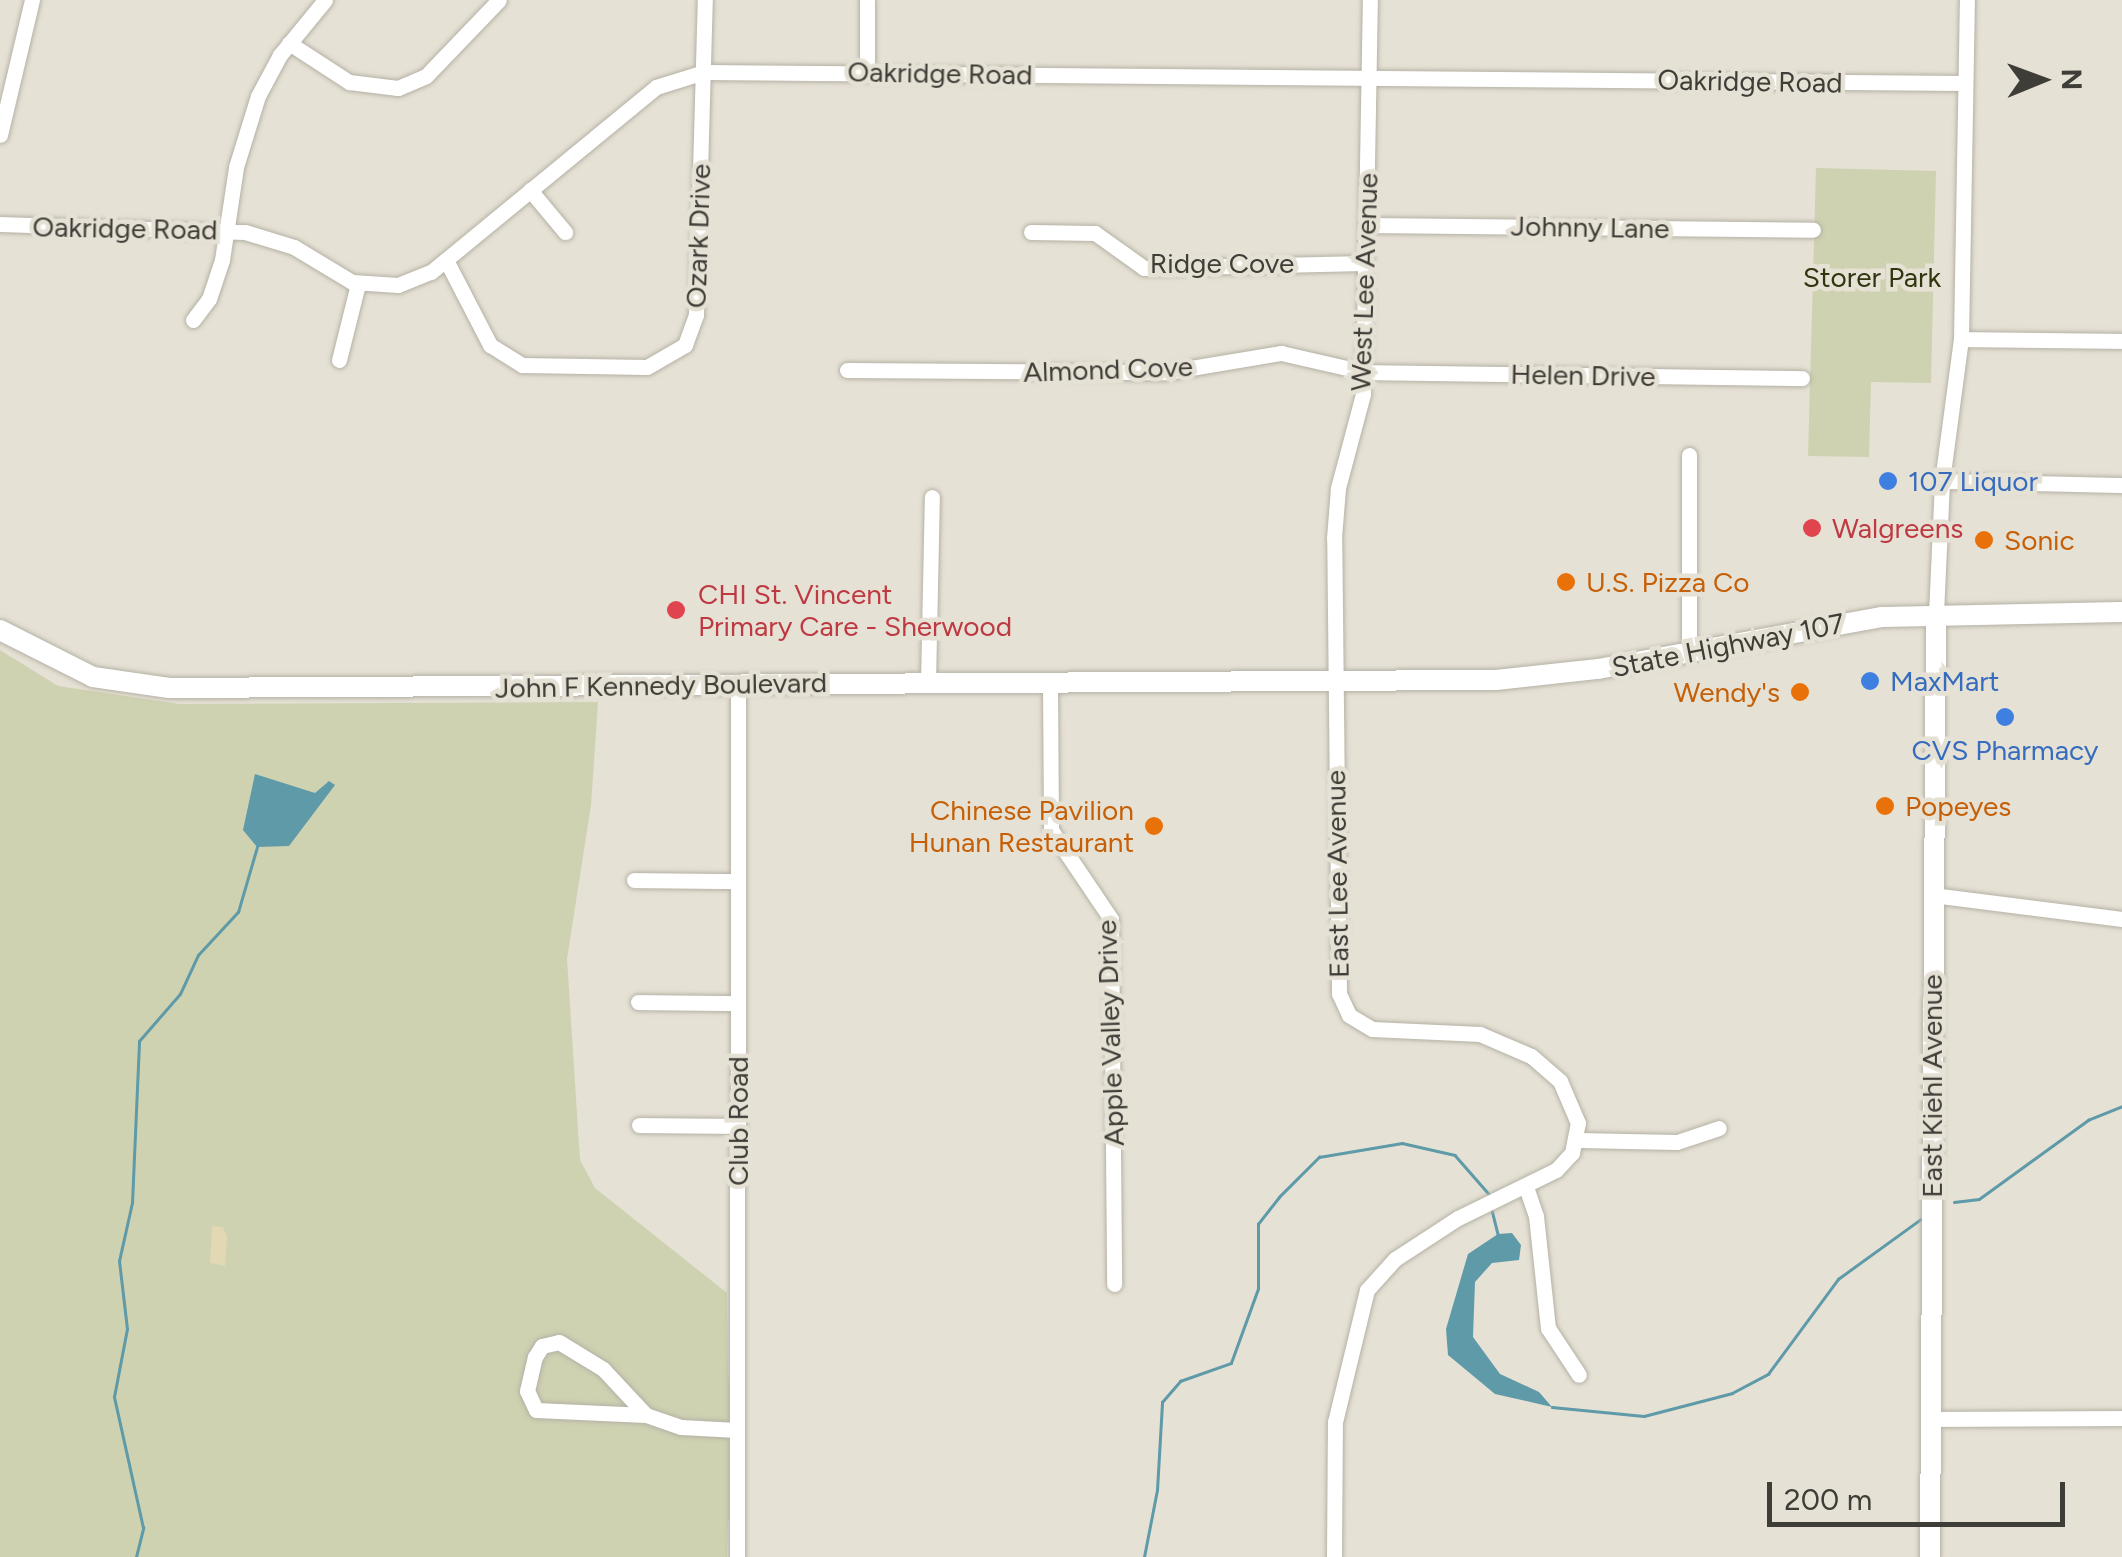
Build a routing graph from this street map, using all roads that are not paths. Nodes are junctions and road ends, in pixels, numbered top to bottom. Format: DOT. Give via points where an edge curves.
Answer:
graph roads {
  1 [pos="32,0"];
  2 [pos="325,0"];
  3 [pos="499,0"];
  4 [pos="706,0"];
  5 [pos="867,0"];
  6 [pos="1370,0"];
  7 [pos="1967,0"];
  8 [pos="290,42"];
  9 [pos="704,72"];
  10 [pos="866,72"];
  11 [pos="1370,76"];
  12 [pos="1965,83"];
  13 [pos="0,135"];
  14 [pos="530,190"];
  15 [pos="0,224"];
  16 [pos="1367,224"];
  17 [pos="229,230"];
  18 [pos="1814,230"];
  19 [pos="565,232"];
  20 [pos="1031,232"];
  21 [pos="446,260"];
  22 [pos="1365,263"];
  23 [pos="358,284"];
  24 [pos="193,320"];
  25 [pos="1961,339"];
  26 [pos="2122,341"];
  27 [pos="339,360"];
  28 [pos="847,370"];
  29 [pos="1364,372"];
  30 [pos="1802,378"];
  31 [pos="1688,455"];
  32 [pos="1942,482"];
  33 [pos="2122,485"];
  34 [pos="932,498"];
  35 [pos="2122,612"];
  36 [pos="1936,614"];
  37 [pos="0,630"];
  38 [pos="1689,652"];
  39 [pos="1334,681"];
  40 [pos="928,682"];
  41 [pos="1050,682"];
  42 [pos="738,684"];
  43 [pos="634,880"];
  44 [pos="738,881"];
  45 [pos="1932,895"];
  46 [pos="2122,919"];
  47 [pos="638,1002"];
  48 [pos="738,1002"];
  49 [pos="639,1125"];
  50 [pos="738,1126"];
  51 [pos="1719,1128"];
  52 [pos="1578,1140"];
  53 [pos="1526,1188"];
  54 [pos="1114,1284"];
  55 [pos="1579,1375"];
  56 [pos="646,1415"];
  57 [pos="1930,1418"];
  58 [pos="2122,1418"];
  59 [pos="737,1430"];
  60 [pos="737,1557"];
  61 [pos="1334,1557"];
  62 [pos="1930,1557"];
  1 -- 13 [label="street"];
  2 -- 8 [label="street"];
  3 -- 8 [label="street" via="439,64 398,88 349,82"];
  4 -- 9 [label="street, Ozark Drive"];
  5 -- 10 [label="street"];
  6 -- 11 [label="street, West Lee Avenue"];
  7 -- 12 [label="street"];
  8 -- 17 [label="street" via="250,116"];
  9 -- 10 [label="street, Oakridge Road"];
  9 -- 14 [label="street, Oakridge Road" via="656,87"];
  9 -- 21 [label="street, Ozark Drive" via="696,315 673,356 647,367 511,361 488,340"];
  10 -- 11 [label="street, Oakridge Road"];
  11 -- 12 [label="street, Oakridge Road"];
  11 -- 16 [label="street, West Lee Avenue"];
  12 -- 25 [label="street"];
  14 -- 19 [label="street"];
  14 -- 21 [label="street, Oakridge Road"];
  15 -- 17 [label="street, Oakridge Road"];
  16 -- 18 [label="street, Johnny Lane"];
  16 -- 22 [label="street, West Lee Avenue"];
  17 -- 23 [label="street, Oakridge Road" via="294,247"];
  17 -- 24 [label="street" via="212,292"];
  20 -- 22 [label="street, Ridge Cove" via="1096,233 1144,268"];
  21 -- 23 [label="street, Oakridge Road" via="409,282"];
  22 -- 29 [label="street, West Lee Avenue"];
  23 -- 27 [label="street"];
  25 -- 26 [label="street"];
  25 -- 32 [label="street"];
  28 -- 29 [label="street, Almond Cove" via="1168,372 1281,352"];
  29 -- 30 [label="street, Helen Drive"];
  29 -- 39 [label="street, West Lee Avenue" via="1335,510"];
  31 -- 38 [label="street"];
  32 -- 33 [label="street"];
  32 -- 36 [label="street"];
  34 -- 40 [label="street"];
  35 -- 36 [label="main road, State Highway 107"];
  36 -- 38 [label="main road, State Highway 107" via="1882,617"];
  36 -- 45 [label="main road, East Kiehl Avenue"];
  37 -- 42 [label="main road, John F Kennedy Boulevard" via="92,677 169,688"];
  38 -- 39 [label="main road, State Highway 107" via="1534,678"];
  39 -- 41 [label="main road, John F Kennedy Boulevard"];
  39 -- 52 [label="street, East Lee Avenue" via="1342,1004 1372,1029 1480,1034 1531,1056 1567,1091"];
  40 -- 41 [label="main road, John F Kennedy Boulevard"];
  40 -- 42 [label="main road, John F Kennedy Boulevard"];
  41 -- 54 [label="street, Apple Valley Drive" via="1051,830 1111,919"];
  42 -- 44 [label="street, Club Road"];
  43 -- 44 [label="street"];
  44 -- 48 [label="street, Club Road"];
  45 -- 46 [label="street"];
  45 -- 57 [label="main road, East Kiehl Avenue"];
  47 -- 48 [label="street"];
  48 -- 50 [label="street, Club Road"];
  49 -- 50 [label="street"];
  50 -- 59 [label="street, Club Road"];
  51 -- 52 [label="street" via="1677,1142"];
  52 -- 53 [label="street" via="1566,1161"];
  53 -- 55 [label="street" via="1536,1216 1548,1328"];
  53 -- 61 [label="street" via="1480,1206 1395,1260 1358,1310 1335,1422"];
  56 -- 56 [label="street" via="603,1369 568,1346 553,1341 538,1351 527,1391 536,1410"];
  56 -- 59 [label="street"];
  57 -- 58 [label="street"];
  57 -- 62 [label="main road, East Kiehl Avenue"];
  59 -- 60 [label="street, Club Road"];
}
